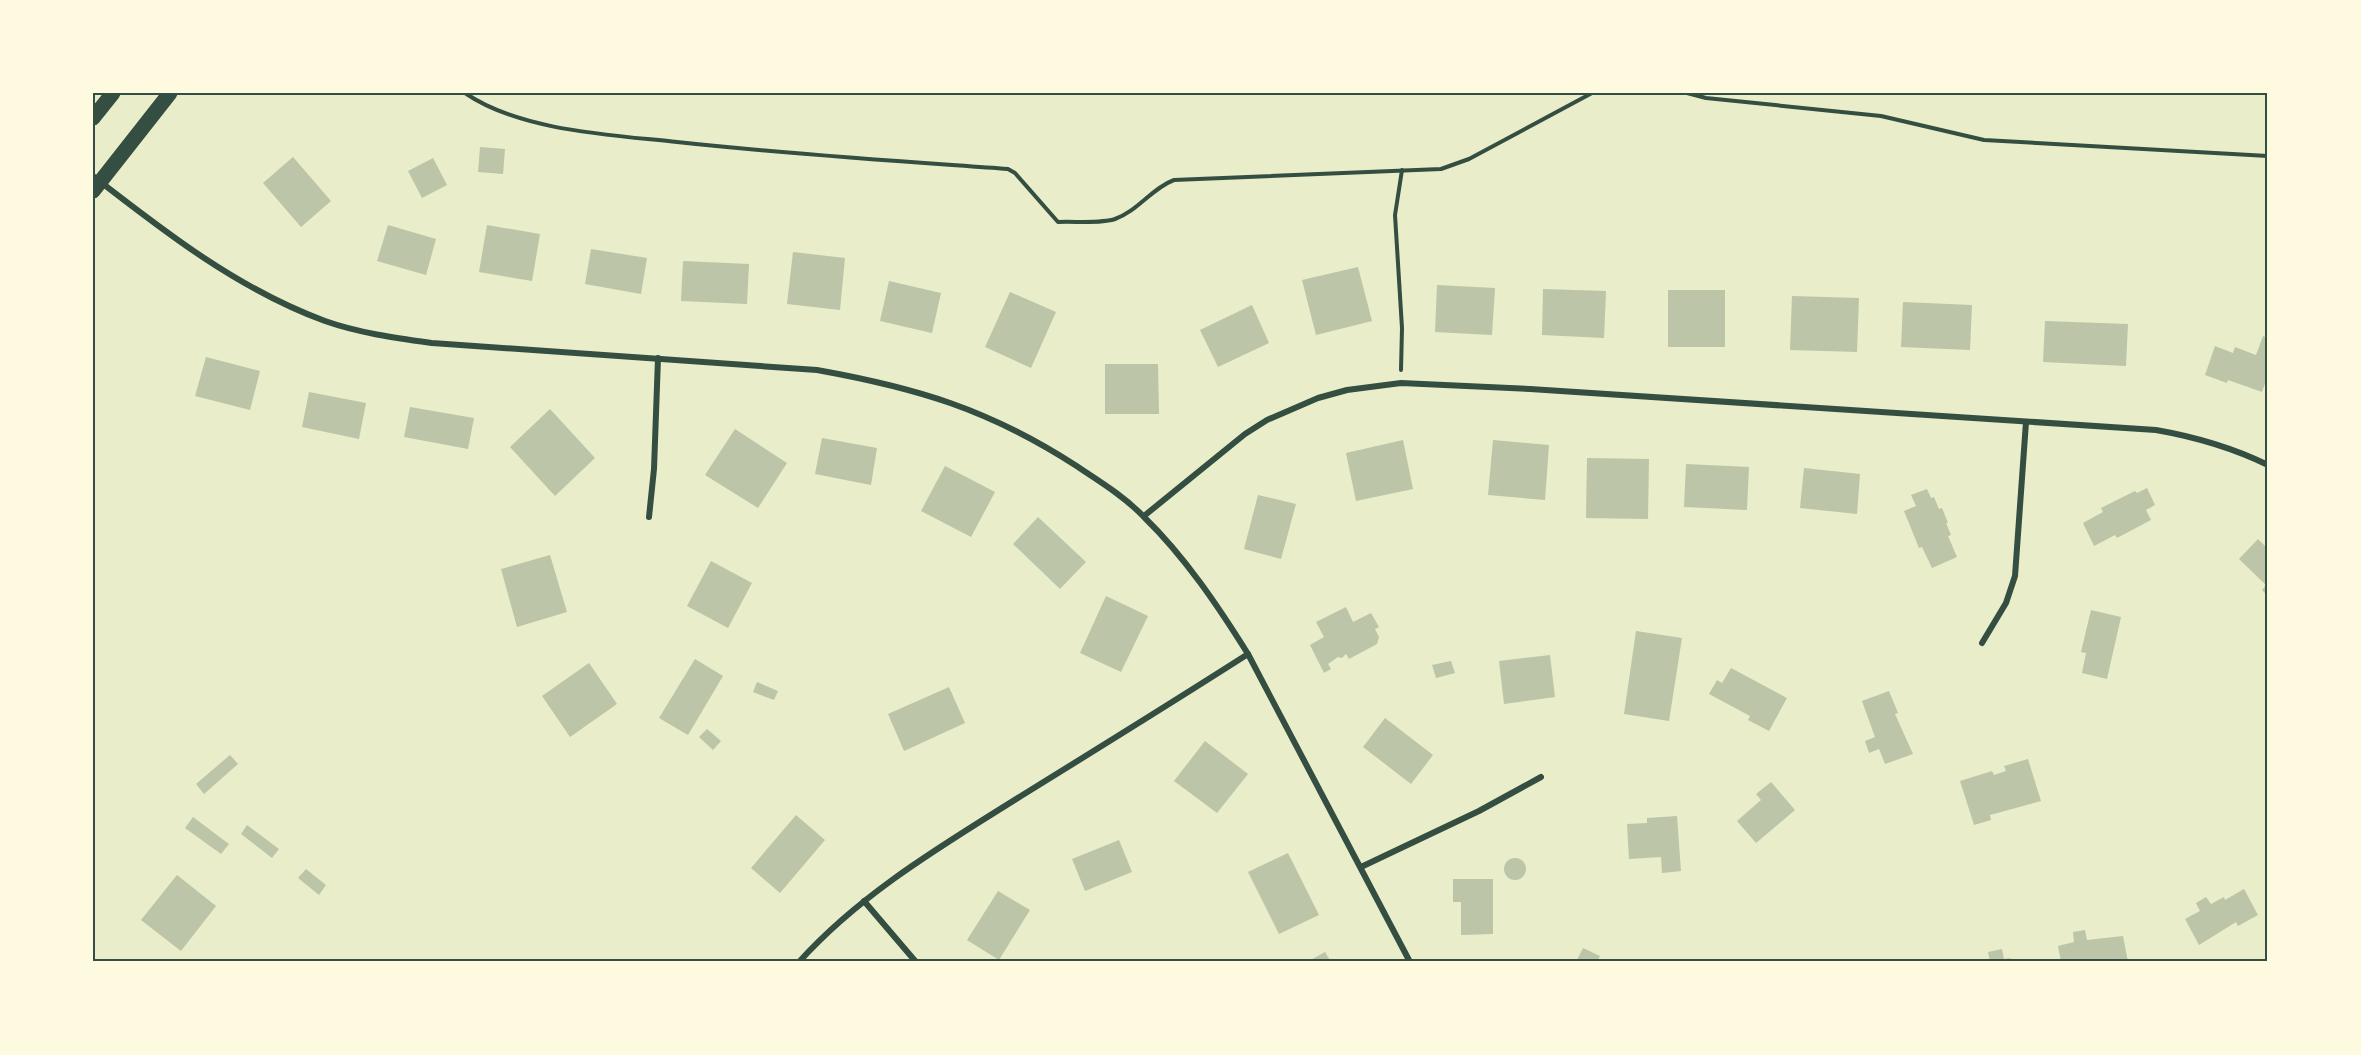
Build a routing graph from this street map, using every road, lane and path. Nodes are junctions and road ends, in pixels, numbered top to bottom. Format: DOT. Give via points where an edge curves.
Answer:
graph roads {
  1 [pos="113,93"];
  2 [pos="170,93"];
  3 [pos="465,93"];
  4 [pos="1592,93"];
  5 [pos="1687,93"];
  6 [pos="93,118"];
  7 [pos="2268,156"];
  8 [pos="1402,170"];
  9 [pos="95,183"];
  10 [pos="658,358"];
  11 [pos="1401,383"];
  12 [pos="2026,422"];
  13 [pos="2268,465"];
  14 [pos="1144,516"];
  15 [pos="649,517"];
  16 [pos="1982,643"];
  17 [pos="1248,654"];
  18 [pos="1541,777"];
  19 [pos="1361,867"];
  20 [pos="864,901"];
  21 [pos="799,962"];
  22 [pos="916,962"];
  23 [pos="1410,962"];
  1 -- 6 [label="main road"];
  2 -- 9 [label="main road"];
  3 -- 8 [label="path" via="526,119 579,131 761,151 1008,169 1058,222 1113,220 1125,215 1162,184 1174,180"];
  4 -- 8 [label="path" via="1469,159 1441,169"];
  5 -- 7 [label="path" via="1881,116 1984,140"];
  8 -- 11 [label="path" via="1395,215"];
  9 -- 10 [label="street" via="237,280 282,304 327,321 432,344"];
  10 -- 14 [label="street" via="817,370 879,381 944,399 1040,442"];
  10 -- 15 [label="street"];
  11 -- 12 [label="street"];
  11 -- 14 [label="street" via="1328,395 1267,420"];
  12 -- 13 [label="street" via="2156,430 2238,450"];
  12 -- 16 [label="street" via="2015,576 2006,603"];
  14 -- 17 [label="street" via="1196,576"];
  17 -- 19 [label="street"];
  17 -- 20 [label="street" via="950,840"];
  18 -- 19 [label="street"];
  19 -- 23 [label="street"];
  20 -- 21 [label="street"];
  20 -- 22 [label="street"];
}
